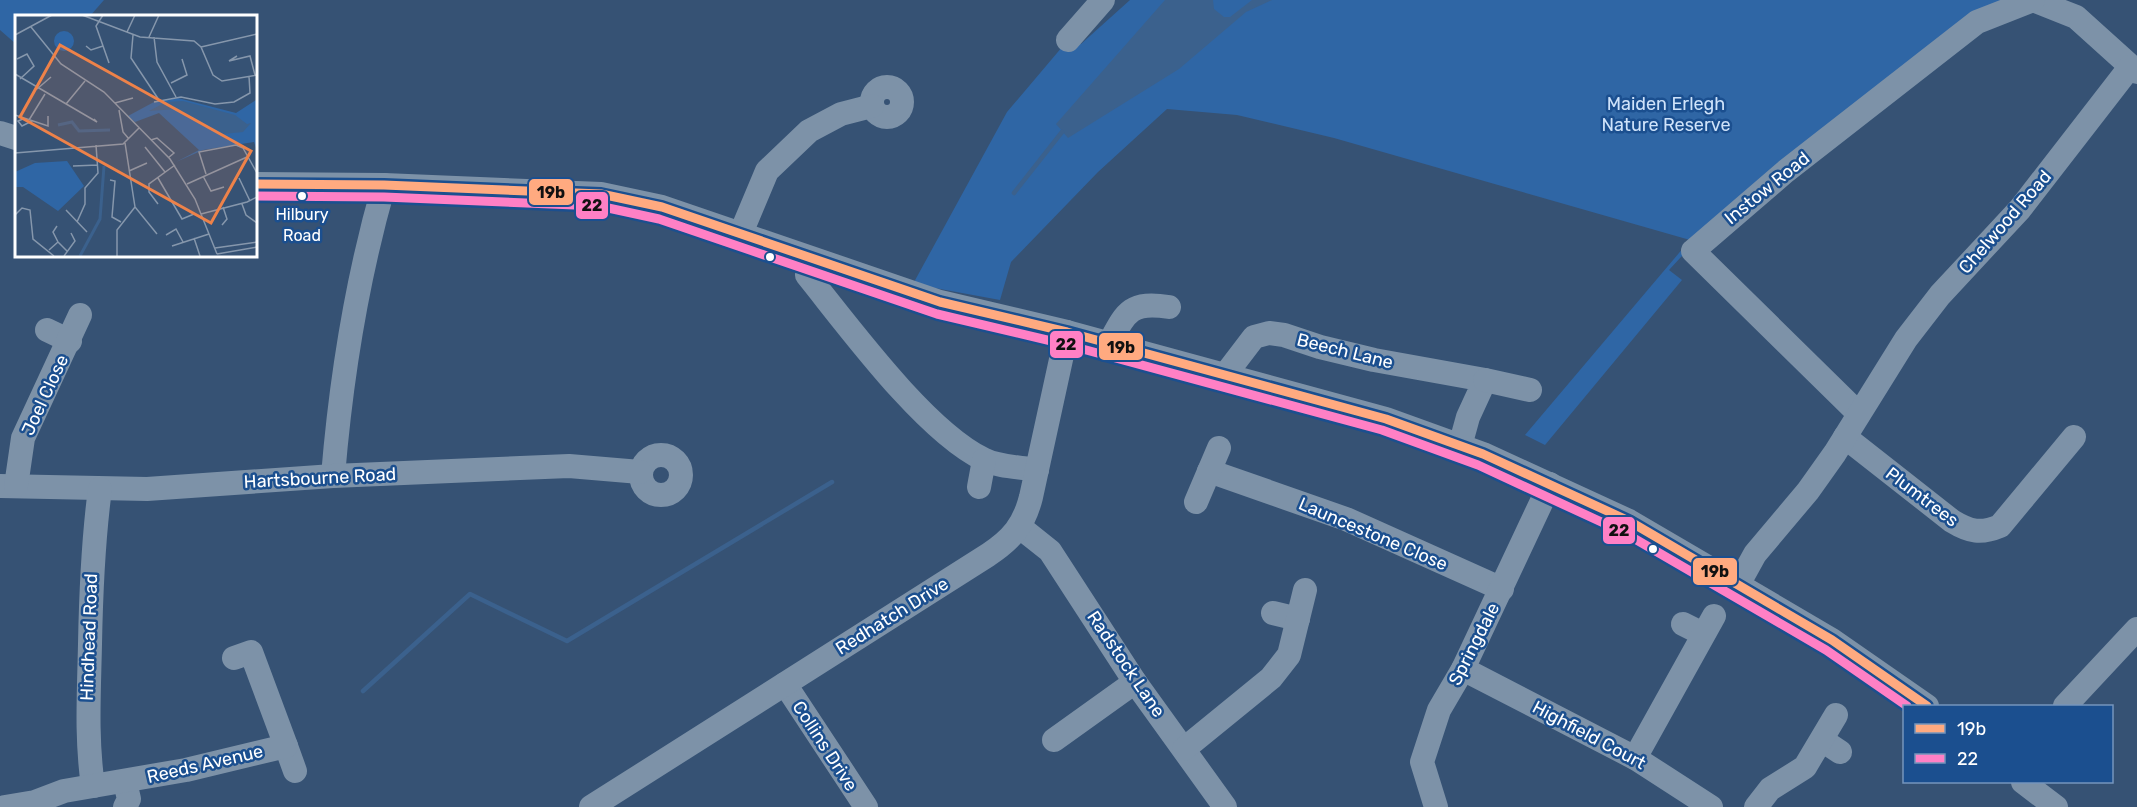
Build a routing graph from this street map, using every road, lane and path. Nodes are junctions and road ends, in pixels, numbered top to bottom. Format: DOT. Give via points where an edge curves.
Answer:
graph roads {
  1 [pos="1103,0"];
  2 [pos="2033,0"];
  3 [pos="1068,40"];
  4 [pos="2133,70"];
  5 [pos="872,106"];
  6 [pos="0,132"];
  7 [pos="15,138"];
  8 [pos="256,184"];
  9 [pos="384,185"];
  10 [pos="741,233"];
  11 [pos="807,275"];
  12 [pos="1169,307"];
  13 [pos="80,315"];
  14 [pos="47,330"];
  15 [pos="1067,332"];
  16 [pos="70,341"];
  17 [pos="1109,344"];
  18 [pos="1225,375"];
  19 [pos="1485,380"];
  20 [pos="1530,390"];
  21 [pos="1858,413"];
  22 [pos="1845,436"];
  23 [pos="2074,437"];
  24 [pos="1460,446"];
  25 [pos="1219,448"];
  26 [pos="984,460"];
  27 [pos="1037,470"];
  28 [pos="1209,471"];
  29 [pos="640,472"];
  30 [pos="333,476"];
  31 [pos="1550,484"];
  32 [pos="8,486"];
  33 [pos="979,487"];
  34 [pos="100,489"];
  35 [pos="1196,502"];
  36 [pos="1020,527"];
  37 [pos="1739,583"];
  38 [pos="1502,589"];
  39 [pos="1305,590"];
  40 [pos="1273,613"];
  41 [pos="1298,620"];
  42 [pos="1700,624"];
  43 [pos="2137,629"];
  44 [pos="252,651"];
  45 [pos="1463,669"];
  46 [pos="1135,682"];
  47 [pos="785,684"];
  48 [pos="1926,705"];
  49 [pos="2066,705"];
  50 [pos="1836,716"];
  51 [pos="1054,740"];
  52 [pos="286,746"];
  53 [pos="1184,749"];
  54 [pos="1635,758"];
  55 [pos="295,771"];
  56 [pos="125,782"];
  57 [pos="2024,783"];
  58 [pos="93,786"];
  59 [pos="32,804"];
  60 [pos="5,807"];
  61 [pos="125,807"];
  62 [pos="591,807"];
  63 [pos="866,807"];
  64 [pos="1225,807"];
  65 [pos="1436,807"];
  66 [pos="1712,807"];
  67 [pos="1756,807"];
  68 [pos="2056,807"];
  1 -- 3 [label="street"];
  2 -- 4 [label="street, Instow Road" via="2076,18"];
  2 -- 21 [label="street, Instow Road" via="1977,22 1786,171 1693,251"];
  4 -- 21 [label="street, Chelwood Road" via="2020,209 1940,296 1906,339"];
  5 -- 10 [label="street" via="841,114 809,131 767,171"];
  6 -- 7 [label="street"];
  8 -- 9 [label="street"];
  9 -- 10 [label="street" via="601,194 662,207"];
  9 -- 30 [label="street" via="355,317 339,409"];
  10 -- 15 [label="street" via="933,300"];
  11 -- 26 [label="street" via="917,405 951,437"];
  12 -- 17 [label="street" via="1146,303 1125,315"];
  13 -- 16 [label="street, Joel Close"];
  14 -- 16 [label="street, Joel Close"];
  15 -- 17 [label="street"];
  15 -- 27 [label="street, Redhatch Drive"];
  16 -- 32 [label="street, Joel Close" via="23,438"];
  17 -- 18 [label="street"];
  18 -- 19 [label="street, Beech Lane" via="1254,337 1269,333 1374,360"];
  18 -- 24 [label="street" via="1386,419"];
  19 -- 20 [label="street, Beech Lane"];
  19 -- 24 [label="street"];
  21 -- 22 [label="street, Chelwood Road"];
  22 -- 23 [label="street, Plumtrees" via="1952,521 1983,533 2000,526"];
  22 -- 37 [label="street, Chelwood Road" via="1808,491 1755,554"];
  24 -- 31 [label="street"];
  25 -- 28 [label="street"];
  26 -- 27 [label="street"];
  26 -- 33 [label="street"];
  27 -- 36 [label="street, Redhatch Drive"];
  28 -- 35 [label="street"];
  28 -- 38 [label="street, Launcestone Close" via="1346,519"];
  29 -- 30 [label="street, Hartsbourne Road" via="569,466"];
  30 -- 34 [label="street, Hartsbourne Road"];
  31 -- 37 [label="street" via="1629,521"];
  31 -- 38 [label="street, Springdale"];
  32 -- 34 [label="street, Hartsbourne Road"];
  34 -- 58 [label="street, Hindhead Road" via="92,558 87,697 87,747"];
  36 -- 46 [label="street, Radstock Lane" via="1050,551"];
  36 -- 47 [label="street, Redhatch Drive" via="988,555"];
  37 -- 48 [label="street" via="1841,646"];
  38 -- 45 [label="street, Springdale"];
  39 -- 41 [label="street"];
  40 -- 41 [label="street"];
  41 -- 53 [label="street" via="1289,655 1271,678"];
  42 -- 54 [label="street"];
  43 -- 49 [label="street"];
  44 -- 52 [label="street, Reeds Avenue"];
  45 -- 54 [label="street, Highfield Court"];
  45 -- 65 [label="street, Springdale" via="1439,710 1422,762"];
  46 -- 51 [label="street"];
  46 -- 53 [label="street, Radstock Lane"];
  47 -- 62 [label="street, Redhatch Drive"];
  47 -- 63 [label="street, Collins Drive"];
  50 -- 67 [label="street" via="1831,746 1770,789"];
  52 -- 55 [label="street, Reeds Avenue"];
  52 -- 56 [label="street, Reeds Avenue"];
  53 -- 64 [label="street, Radstock Lane"];
  54 -- 66 [label="street, Highfield Court"];
  56 -- 58 [label="street, Reeds Avenue"];
  56 -- 61 [label="street, Reeds Avenue" via="129,799"];
  57 -- 68 [label="street"];
  58 -- 59 [label="street, Reeds Avenue" via="64,791"];
  59 -- 60 [label="street, Reeds Avenue"];
}
